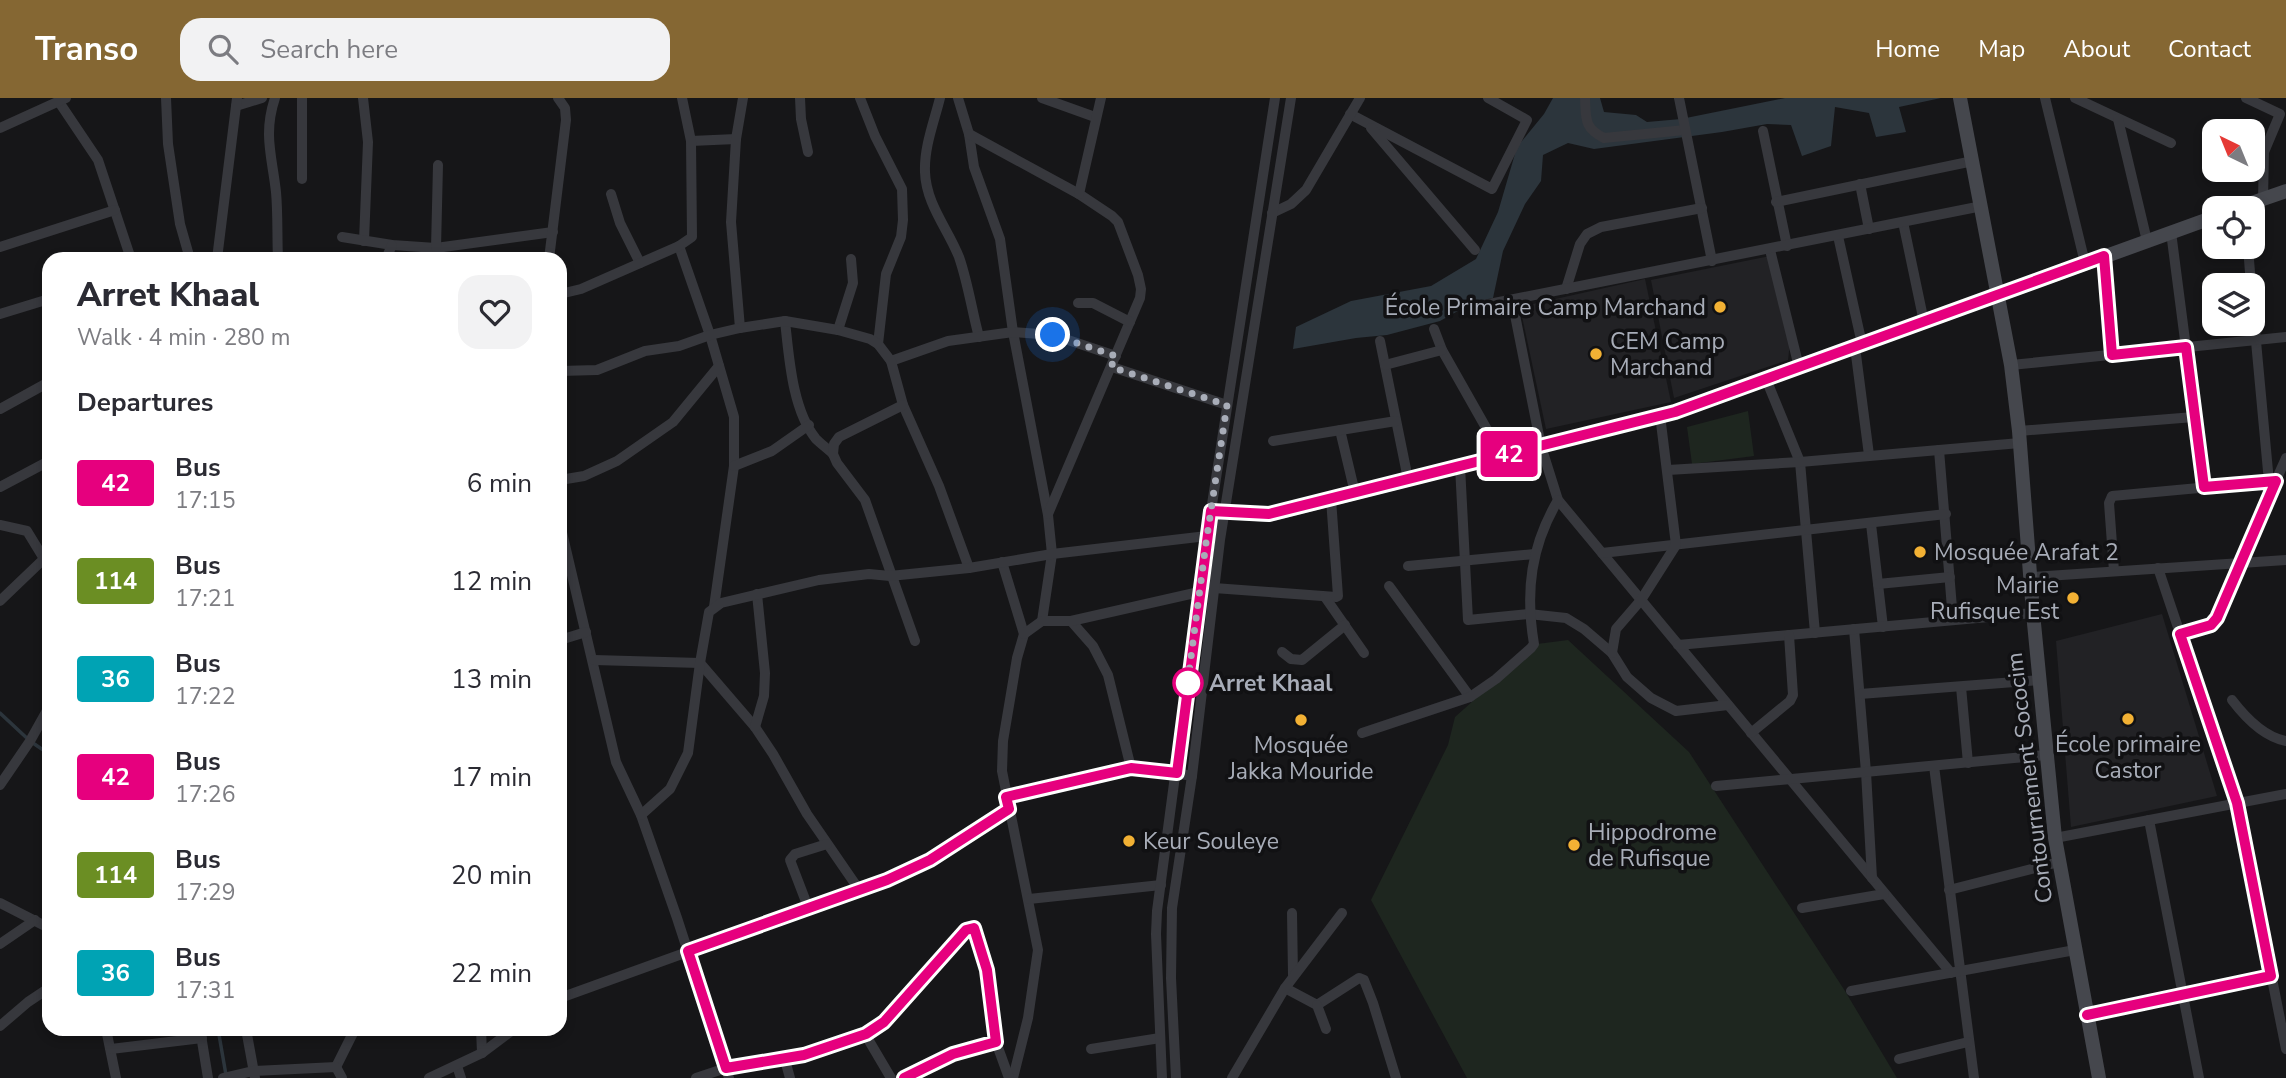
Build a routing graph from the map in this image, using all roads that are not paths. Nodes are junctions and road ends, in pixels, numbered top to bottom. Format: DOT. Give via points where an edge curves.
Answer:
graph roads {
  1 [pos="166,98"];
  2 [pos="262,98"];
  3 [pos="275,98"];
  4 [pos="302,98"];
  5 [pos="363,98"];
  6 [pos="558,98"];
  7 [pos="682,98"];
  8 [pos="743,98"];
  9 [pos="800,98"];
  10 [pos="860,98"];
  11 [pos="940,98"];
  12 [pos="958,98"];
  13 [pos="1042,98"];
  14 [pos="1101,98"];
  15 [pos="1275,98"];
  16 [pos="1290,98"];
  17 [pos="1360,98"];
  18 [pos="1488,98"];
  19 [pos="1585,98"];
  20 [pos="1679,98"];
  21 [pos="1960,98"];
  22 [pos="2045,98"];
  23 [pos="2075,98"];
  24 [pos="2246,98"];
  25 [pos="62,100"];
  26 [pos="236,102"];
  27 [pos="2091,102"];
  28 [pos="1350,114"];
  29 [pos="1096,117"];
  30 [pos="2118,119"];
  31 [pos="1366,123"];
  32 [pos="2281,123"];
  33 [pos="0,128"];
  34 [pos="1685,130"];
  35 [pos="1763,131"];
  36 [pos="969,134"];
  37 [pos="736,139"];
  38 [pos="691,141"];
  39 [pos="2171,143"];
  40 [pos="808,152"];
  41 [pos="1973,161"];
  42 [pos="438,165"];
  43 [pos="302,179"];
  44 [pos="1860,184"];
  45 [pos="2286,191"];
  46 [pos="611,194"];
  47 [pos="1079,194"];
  48 [pos="2263,196"];
  49 [pos="2265,198"];
  50 [pos="1776,202"];
  51 [pos="1982,206"];
  52 [pos="1702,208"];
  53 [pos="115,211"];
  54 [pos="1272,213"];
  55 [pos="2202,221"];
  56 [pos="1903,222"];
  57 [pos="1869,229"];
  58 [pos="553,232"];
  59 [pos="2171,232"];
  60 [pos="1838,236"];
  61 [pos="342,237"];
  62 [pos="364,241"];
  63 [pos="2147,241"];
  64 [pos="392,246"];
  65 [pos="679,246"];
  66 [pos="1787,246"];
  67 [pos="0,247"];
  68 [pos="436,248"];
  69 [pos="1475,250"];
  70 [pos="1770,250"];
  71 [pos="129,252"];
  72 [pos="188,252"];
  73 [pos="218,252"];
  74 [pos="278,252"];
  75 [pos="389,252"];
  76 [pos="550,252"];
  77 [pos="2104,256"];
  78 [pos="851,259"];
  79 [pos="1712,261"];
  80 [pos="640,263"];
  81 [pos="2085,263"];
  82 [pos="1566,289"];
  83 [pos="567,292"];
  84 [pos="1999,295"];
  85 [pos="1512,300"];
  86 [pos="42,301"];
  87 [pos="1078,303"];
  88 [pos="1474,307"];
  89 [pos="0,314"];
  90 [pos="785,321"];
  91 [pos="1130,321"];
  92 [pos="1924,322"];
  93 [pos="740,328"];
  94 [pos="1434,329"];
  95 [pos="838,330"];
  96 [pos="1013,332"];
  97 [pos="710,335"];
  98 [pos="2256,336"];
  99 [pos="979,337"];
  100 [pos="2286,337"];
  101 [pos="2256,340"];
  102 [pos="1380,341"];
  103 [pos="878,344"];
  104 [pos="1858,345"];
  105 [pos="2186,347"];
  106 [pos="1442,351"];
  107 [pos="2112,355"];
  108 [pos="1116,356"];
  109 [pos="891,361"];
  110 [pos="1385,365"];
  111 [pos="2011,365"];
  112 [pos="719,366"];
  113 [pos="1111,367"];
  114 [pos="1799,367"];
  115 [pos="567,371"];
  116 [pos="1766,379"];
  117 [pos="42,386"];
  118 [pos="903,405"];
  119 [pos="1227,405"];
  120 [pos="0,410"];
  121 [pos="1660,415"];
  122 [pos="2194,417"];
  123 [pos="1396,421"];
  124 [pos="809,425"];
  125 [pos="1340,430"];
  126 [pos="2020,437"];
  127 [pos="1273,441"];
  128 [pos="1541,446"];
  129 [pos="1939,450"];
  130 [pos="833,454"];
  131 [pos="1869,455"];
  132 [pos="1502,456"];
  133 [pos="2286,458"];
  134 [pos="1800,462"];
  135 [pos="42,465"];
  136 [pos="1460,466"];
  137 [pos="734,467"];
  138 [pos="1668,470"];
  139 [pos="567,479"];
  140 [pos="1408,479"];
  141 [pos="2272,482"];
  142 [pos="0,487"];
  143 [pos="2204,487"];
  144 [pos="1355,493"];
  145 [pos="1331,499"];
  146 [pos="1558,500"];
  147 [pos="1218,512"];
  148 [pos="1946,514"];
  149 [pos="1048,515"];
  150 [pos="1871,524"];
  151 [pos="0,525"];
  152 [pos="1805,530"];
  153 [pos="1207,536"];
  154 [pos="1676,545"];
  155 [pos="42,553"];
  156 [pos="1602,553"];
  157 [pos="1052,554"];
  158 [pos="1535,554"];
  159 [pos="2286,559"];
  160 [pos="1466,561"];
  161 [pos="1002,562"];
  162 [pos="2239,563"];
  163 [pos="42,564"];
  164 [pos="1408,566"];
  165 [pos="567,568"];
  166 [pos="970,568"];
  167 [pos="2158,568"];
  168 [pos="2113,571"];
  169 [pos="890,576"];
  170 [pos="1950,577"];
  171 [pos="2031,577"];
  172 [pos="1878,584"];
  173 [pos="1389,586"];
  174 [pos="1214,587"];
  175 [pos="1199,592"];
  176 [pos="757,594"];
  177 [pos="1325,597"];
  178 [pos="1642,600"];
  179 [pos="0,601"];
  180 [pos="715,607"];
  181 [pos="2033,613"];
  182 [pos="1529,614"];
  183 [pos="1954,620"];
  184 [pos="1042,621"];
  185 [pos="1072,621"];
  186 [pos="1345,625"];
  187 [pos="1883,627"];
  188 [pos="1854,629"];
  189 [pos="586,632"];
  190 [pos="1815,633"];
  191 [pos="1024,634"];
  192 [pos="2180,634"];
  193 [pos="1790,635"];
  194 [pos="567,638"];
  195 [pos="915,641"];
  196 [pos="1678,645"];
  197 [pos="1282,652"];
  198 [pos="1364,653"];
  199 [pos="1612,653"];
  200 [pos="594,660"];
  201 [pos="700,663"];
  202 [pos="2039,680"];
  203 [pos="1961,687"];
  204 [pos="1860,694"];
  205 [pos="1469,697"];
  206 [pos="2232,700"];
  207 [pos="1728,705"];
  208 [pos="42,720"];
  209 [pos="755,727"];
  210 [pos="1362,733"];
  211 [pos="1751,733"];
  212 [pos="2286,741"];
  213 [pos="2046,755"];
  214 [pos="1968,763"];
  215 [pos="1934,766"];
  216 [pos="1131,768"];
  217 [pos="1866,772"];
  218 [pos="1177,773"];
  219 [pos="1192,776"];
  220 [pos="1789,779"];
  221 [pos="0,785"];
  222 [pos="1716,786"];
  223 [pos="2286,794"];
  224 [pos="1006,797"];
  225 [pos="2237,803"];
  226 [pos="1009,809"];
  227 [pos="641,815"];
  228 [pos="2149,820"];
  229 [pos="2055,838"];
  230 [pos="827,844"];
  231 [pos="2059,862"];
  232 [pos="1872,879"];
  233 [pos="1161,885"];
  234 [pos="1949,890"];
  235 [pos="860,891"];
  236 [pos="1884,894"];
  237 [pos="1029,899"];
  238 [pos="0,903"];
  239 [pos="808,908"];
  240 [pos="1802,908"];
  241 [pos="1292,913"];
  242 [pos="1342,913"];
  243 [pos="35,920"];
  244 [pos="42,924"];
  245 [pos="0,944"];
  246 [pos="2075,950"];
  247 [pos="688,951"];
  248 [pos="1955,972"];
  249 [pos="1293,976"];
  250 [pos="2271,976"];
  251 [pos="1285,988"];
  252 [pos="1851,991"];
  253 [pos="42,993"];
  254 [pos="567,995"];
  255 [pos="2182,995"];
  256 [pos="1317,1005"];
  257 [pos="2087,1015"];
  258 [pos="0,1026"];
  259 [pos="1326,1029"];
  260 [pos="866,1034"];
  261 [pos="108,1036"];
  262 [pos="189,1036"];
  263 [pos="201,1036"];
  264 [pos="247,1036"];
  265 [pos="352,1036"];
  266 [pos="481,1036"];
  267 [pos="505,1036"];
  268 [pos="1160,1038"];
  269 [pos="996,1042"];
  270 [pos="1968,1042"];
  271 [pos="111,1049"];
  272 [pos="1091,1049"];
  273 [pos="2286,1049"];
  274 [pos="482,1053"];
  275 [pos="1899,1059"];
  276 [pos="785,1060"];
  277 [pos="457,1066"];
  278 [pos="336,1067"];
  279 [pos="310,1073"];
  280 [pos="727,1073"];
  281 [pos="251,1074"];
  282 [pos="116,1078"];
  283 [pos="208,1078"];
  284 [pos="223,1078"];
  285 [pos="342,1078"];
  286 [pos="429,1078"];
  287 [pos="461,1078"];
  288 [pos="696,1078"];
  289 [pos="790,1078"];
  290 [pos="891,1078"];
  291 [pos="904,1078"];
  292 [pos="1011,1078"];
  293 [pos="1162,1078"];
  294 [pos="1176,1078"];
  295 [pos="1232,1078"];
  296 [pos="1396,1078"];
  297 [pos="1974,1078"];
  298 [pos="2099,1078"];
  299 [pos="2199,1078"];
  1 -- 72 [label="street" via="168,144"];
  2 -- 26 [label="street"];
  3 -- 74 [label="street" via="268,138"];
  4 -- 43 [label="street"];
  5 -- 62 [label="street" via="368,142"];
  6 -- 58 [label="street" via="566,120"];
  7 -- 38 [label="street"];
  8 -- 37 [label="street"];
  9 -- 40 [label="street"];
  10 -- 103 [label="street" via="902,188 901,237 886,274"];
  11 -- 99 [label="street" via="925,153 925,175 939,220 960,260"];
  12 -- 36 [label="street"];
  13 -- 29 [label="street"];
  14 -- 29 [label="street"];
  15 -- 119 [label="street"];
  16 -- 54 [label="street"];
  17 -- 28 [label="street"];
  18 -- 31 [label="street" via="1527,120 1492,189"];
  19 -- 34 [label="street" via="1587,122 1604,138"];
  20 -- 34 [label="street"];
  21 -- 41 [label="street, Contournement Sococim"];
  22 -- 81 [label="street"];
  23 -- 27 [label="street"];
  24 -- 32 [label="street" via="2280,114"];
  25 -- 33 [label="street"];
  25 -- 53 [label="street" via="98,160"];
  26 -- 73 [label="street"];
  27 -- 30 [label="street"];
  28 -- 31 [label="street"];
  28 -- 54 [label="street" via="1306,190"];
  29 -- 47 [label="street"];
  30 -- 39 [label="street"];
  30 -- 63 [label="street"];
  31 -- 69 [label="street"];
  32 -- 48 [label="street" via="2264,152"];
  34 -- 52 [label="street"];
  35 -- 50 [label="street"];
  36 -- 47 [label="street"];
  36 -- 96 [label="street" via="974,167 1000,239"];
  37 -- 38 [label="street"];
  37 -- 93 [label="street" via="730,222"];
  38 -- 65 [label="street" via="692,237"];
  41 -- 44 [label="street"];
  41 -- 51 [label="street, Contournement Sococim"];
  42 -- 68 [label="street"];
  44 -- 50 [label="street"];
  44 -- 57 [label="street"];
  45 -- 49 [label="street"];
  46 -- 80 [label="street"];
  47 -- 91 [label="street" via="1118,222 1141,289"];
  50 -- 66 [label="street"];
  51 -- 56 [label="street"];
  51 -- 84 [label="street, Contournement Sococim"];
  52 -- 79 [label="street"];
  52 -- 82 [label="street" via="1587,234"];
  53 -- 67 [label="street"];
  53 -- 71 [label="street"];
  54 -- 147 [label="street"];
  55 -- 59 [label="street"];
  56 -- 57 [label="street"];
  56 -- 92 [label="street"];
  57 -- 60 [label="street"];
  58 -- 68 [label="street"];
  58 -- 76 [label="street"];
  59 -- 63 [label="street"];
  59 -- 105 [label="street"];
  60 -- 66 [label="street"];
  60 -- 104 [label="street"];
  61 -- 62 [label="street"];
  62 -- 64 [label="street"];
  63 -- 77 [label="street"];
  64 -- 68 [label="street"];
  64 -- 75 [label="street"];
  65 -- 80 [label="street"];
  65 -- 97 [label="street"];
  66 -- 70 [label="street"];
  70 -- 79 [label="street"];
  70 -- 114 [label="street"];
  77 -- 81 [label="street"];
  77 -- 107 [label="street"];
  78 -- 95 [label="street" via="853,283"];
  79 -- 82 [label="street"];
  80 -- 83 [label="street"];
  81 -- 84 [label="street"];
  82 -- 85 [label="street"];
  84 -- 92 [label="street"];
  84 -- 111 [label="street, Contournement Sococim"];
  85 -- 88 [label="street"];
  85 -- 128 [label="street"];
  86 -- 89 [label="street"];
  87 -- 91 [label="street" via="1093,303"];
  90 -- 93 [label="street"];
  90 -- 95 [label="street"];
  90 -- 124 [label="street" via="791,371"];
  91 -- 108 [label="street"];
  92 -- 104 [label="street"];
  93 -- 97 [label="street"];
  94 -- 106 [label="street"];
  95 -- 103 [label="street"];
  96 -- 99 [label="street"];
  96 -- 108 [label="street" via="1053,335"];
  96 -- 149 [label="street"];
  97 -- 112 [label="street"];
  97 -- 115 [label="street" via="645,351 597,370"];
  98 -- 101 [label="street"];
  99 -- 109 [label="street" via="948,341"];
  100 -- 101 [label="street"];
  101 -- 105 [label="street"];
  101 -- 141 [label="street"];
  102 -- 110 [label="street"];
  103 -- 109 [label="street"];
  104 -- 114 [label="street"];
  104 -- 131 [label="street"];
  105 -- 107 [label="street"];
  105 -- 122 [label="street"];
  106 -- 110 [label="street"];
  106 -- 132 [label="street"];
  107 -- 111 [label="street"];
  108 -- 113 [label="street"];
  109 -- 118 [label="street"];
  110 -- 123 [label="street"];
  111 -- 126 [label="street, Contournement Sococim"];
  112 -- 137 [label="street" via="734,417"];
  112 -- 139 [label="street" via="673,422 617,461"];
  113 -- 119 [label="street"];
  113 -- 149 [label="street"];
  114 -- 116 [label="street"];
  116 -- 121 [label="street"];
  116 -- 134 [label="street"];
  117 -- 120 [label="street"];
  118 -- 130 [label="street" via="839,437"];
  118 -- 166 [label="street"];
  119 -- 147 [label="street"];
  121 -- 128 [label="street"];
  121 -- 138 [label="street"];
  122 -- 126 [label="street"];
  122 -- 143 [label="street"];
  123 -- 125 [label="street"];
  123 -- 140 [label="street"];
  124 -- 130 [label="street"];
  124 -- 137 [label="street" via="772,451"];
  125 -- 127 [label="street"];
  125 -- 144 [label="street"];
  126 -- 129 [label="street"];
  126 -- 171 [label="street, Contournement Sococim"];
  128 -- 132 [label="street"];
  128 -- 146 [label="street"];
  129 -- 131 [label="street"];
  129 -- 148 [label="street"];
  130 -- 169 [label="street" via="865,500"];
  131 -- 134 [label="street"];
  132 -- 136 [label="street"];
  133 -- 141 [label="street"];
  134 -- 138 [label="street"];
  134 -- 152 [label="street"];
  135 -- 142 [label="street"];
  136 -- 140 [label="street"];
  136 -- 160 [label="street"];
  137 -- 180 [label="street"];
  138 -- 154 [label="street"];
  140 -- 144 [label="street"];
  141 -- 143 [label="street"];
  141 -- 162 [label="street"];
  143 -- 168 [label="street" via="2112,496"];
  144 -- 145 [label="street"];
  145 -- 147 [label="street" via="1269,514"];
  145 -- 177 [label="street" via="1338,596"];
  146 -- 156 [label="street"];
  146 -- 158 [label="street"];
  147 -- 153 [label="street"];
  147 -- 174 [label="street"];
  148 -- 150 [label="street"];
  148 -- 170 [label="street"];
  149 -- 157 [label="street"];
  150 -- 152 [label="street"];
  150 -- 172 [label="street"];
  151 -- 155 [label="street" via="27,531"];
  152 -- 154 [label="street"];
  152 -- 190 [label="street"];
  153 -- 157 [label="street"];
  153 -- 175 [label="street"];
  154 -- 156 [label="street"];
  154 -- 178 [label="street"];
  156 -- 178 [label="street"];
  157 -- 161 [label="street"];
  157 -- 184 [label="street"];
  158 -- 160 [label="street"];
  158 -- 182 [label="street"];
  159 -- 162 [label="street"];
  160 -- 164 [label="street"];
  160 -- 182 [label="street" via="1468,620"];
  161 -- 166 [label="street"];
  161 -- 191 [label="street"];
  162 -- 167 [label="street"];
  162 -- 192 [label="street" via="2217,618 2211,625"];
  163 -- 179 [label="street"];
  165 -- 189 [label="street"];
  166 -- 169 [label="street"];
  167 -- 168 [label="street"];
  167 -- 192 [label="street"];
  168 -- 171 [label="street"];
  169 -- 176 [label="street" via="819,580"];
  169 -- 195 [label="street"];
  170 -- 172 [label="street"];
  170 -- 183 [label="street"];
  171 -- 181 [label="street, Contournement Sococim"];
  172 -- 187 [label="street"];
  173 -- 205 [label="street"];
  174 -- 177 [label="street"];
  174 -- 219 [label="street"];
  175 -- 185 [label="street"];
  175 -- 218 [label="street"];
  176 -- 180 [label="street"];
  176 -- 209 [label="street" via="765,673"];
  177 -- 186 [label="street"];
  178 -- 196 [label="street"];
  178 -- 199 [label="street" via="1616,629"];
  180 -- 201 [label="street" via="709,612"];
  181 -- 183 [label="street"];
  181 -- 202 [label="street, Contournement Sococim"];
  182 -- 199 [label="street" via="1566,618"];
  182 -- 205 [label="street" via="1534,644 1496,680"];
  183 -- 187 [label="street"];
  184 -- 185 [label="street"];
  184 -- 191 [label="street"];
  185 -- 216 [label="street" via="1093,646 1108,675"];
  186 -- 197 [label="street" via="1302,660"];
  186 -- 198 [label="street"];
  187 -- 188 [label="street"];
  188 -- 190 [label="street"];
  188 -- 204 [label="street"];
  189 -- 194 [label="street"];
  189 -- 200 [label="street"];
  190 -- 193 [label="street"];
  191 -- 224 [label="street" via="1003,741"];
  192 -- 225 [label="street"];
  193 -- 196 [label="street"];
  193 -- 211 [label="street" via="1793,695"];
  196 -- 207 [label="street"];
  199 -- 207 [label="street" via="1627,677 1651,698 1676,711"];
  200 -- 201 [label="street"];
  200 -- 227 [label="street" via="616,762"];
  201 -- 209 [label="street"];
  201 -- 227 [label="street" via="688,753 670,789"];
  202 -- 203 [label="street"];
  202 -- 213 [label="street, Contournement Sococim"];
  203 -- 204 [label="street"];
  203 -- 214 [label="street"];
  204 -- 217 [label="street"];
  205 -- 210 [label="street"];
  206 -- 212 [label="street" via="2258,728"];
  207 -- 211 [label="street"];
  208 -- 221 [label="street"];
  209 -- 230 [label="street"];
  211 -- 220 [label="street"];
  213 -- 214 [label="street"];
  213 -- 229 [label="street, Contournement Sococim"];
  214 -- 215 [label="street"];
  215 -- 217 [label="street"];
  215 -- 234 [label="street"];
  216 -- 218 [label="street"];
  216 -- 224 [label="street"];
  217 -- 220 [label="street"];
  217 -- 232 [label="street"];
  218 -- 219 [label="street"];
  218 -- 233 [label="street"];
  219 -- 294 [label="street" via="1171,933"];
  220 -- 222 [label="street"];
  220 -- 232 [label="street"];
  223 -- 225 [label="street"];
  224 -- 226 [label="street"];
  225 -- 228 [label="street"];
  225 -- 250 [label="street"];
  226 -- 235 [label="street" via="930,860"];
  226 -- 237 [label="street"];
  227 -- 247 [label="street"];
  228 -- 229 [label="street"];
  228 -- 255 [label="street"];
  229 -- 231 [label="street, Contournement Sococim"];
  230 -- 235 [label="street"];
  230 -- 239 [label="street" via="795,854 790,860"];
  231 -- 234 [label="street"];
  231 -- 246 [label="street, Contournement Sococim"];
  232 -- 236 [label="street"];
  233 -- 237 [label="street"];
  233 -- 268 [label="street" via="1156,934"];
  234 -- 248 [label="street"];
  235 -- 239 [label="street"];
  236 -- 240 [label="street"];
  236 -- 248 [label="street"];
  237 -- 292 [label="street" via="1038,950 1028,1018"];
  238 -- 243 [label="street"];
  239 -- 247 [label="street"];
  241 -- 249 [label="street"];
  242 -- 249 [label="street"];
  243 -- 244 [label="street"];
  243 -- 245 [label="street"];
  246 -- 248 [label="street"];
  246 -- 257 [label="street, Contournement Sococim"];
  247 -- 254 [label="street"];
  247 -- 280 [label="street"];
  248 -- 252 [label="street"];
  248 -- 270 [label="street"];
  249 -- 251 [label="street"];
  250 -- 255 [label="street"];
  250 -- 273 [label="street"];
  251 -- 256 [label="street"];
  251 -- 295 [label="street"];
  253 -- 258 [label="street"];
  255 -- 257 [label="street"];
  255 -- 299 [label="street"];
  256 -- 259 [label="street"];
  256 -- 296 [label="street" via="1359,978 1364,980"];
  257 -- 298 [label="street, Contournement Sococim"];
  260 -- 269 [label="street" via="884,1022 972,928 987,970"];
  260 -- 276 [label="street"];
  260 -- 290 [label="street"];
  261 -- 271 [label="street"];
  262 -- 271 [label="street"];
  263 -- 283 [label="street"];
  264 -- 281 [label="street"];
  265 -- 278 [label="street"];
  266 -- 274 [label="street"];
  267 -- 274 [label="street"];
  268 -- 272 [label="street"];
  268 -- 293 [label="street"];
  269 -- 291 [label="street" via="953,1054"];
  269 -- 292 [label="street"];
  270 -- 275 [label="street"];
  270 -- 297 [label="street"];
  271 -- 282 [label="street"];
  274 -- 277 [label="street"];
  276 -- 280 [label="street"];
  276 -- 289 [label="street"];
  277 -- 286 [label="street"];
  277 -- 287 [label="street"];
  278 -- 279 [label="street"];
  278 -- 285 [label="street"];
  279 -- 281 [label="street"];
  280 -- 288 [label="street"];
  281 -- 284 [label="street"];
}
